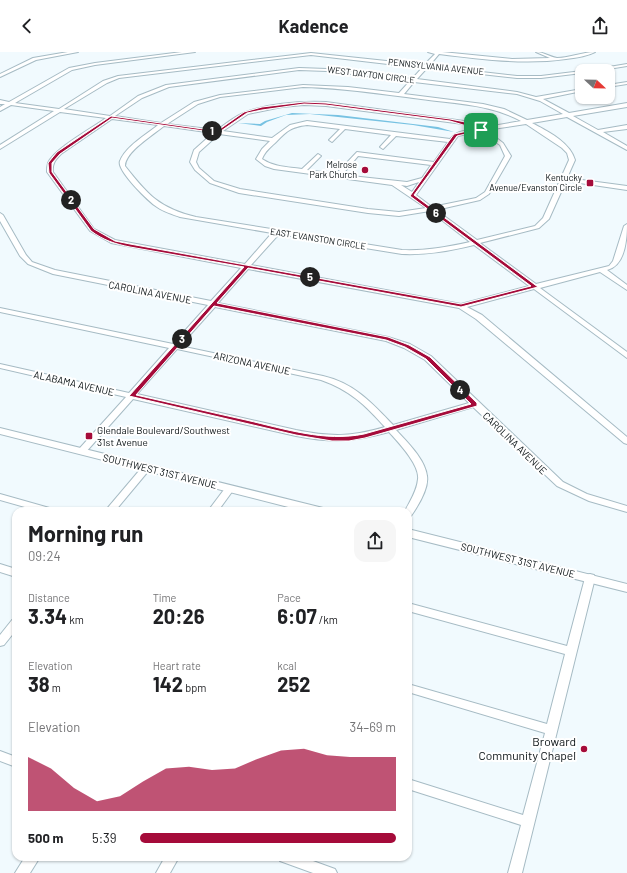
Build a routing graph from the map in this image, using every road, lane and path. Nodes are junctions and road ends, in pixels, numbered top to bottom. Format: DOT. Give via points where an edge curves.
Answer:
graph roads {
  1 [pos="76,52"];
  2 [pos="193,52"];
  3 [pos="430,52"];
  4 [pos="439,52"];
  5 [pos="538,52"];
  6 [pos="593,52"];
  7 [pos="553,58"];
  8 [pos="627,65"];
  9 [pos="426,66"];
  10 [pos="615,67"];
  11 [pos="575,73"];
  12 [pos="0,76"];
  13 [pos="414,80"];
  14 [pos="627,83"];
  15 [pos="615,85"];
  16 [pos="575,91"];
  17 [pos="517,93"];
  18 [pos="400,95"];
  19 [pos="553,95"];
  20 [pos="538,98"];
  21 [pos="0,102"];
  22 [pos="10,103"];
  23 [pos="627,105"];
  24 [pos="0,109"];
  25 [pos="60,110"];
  26 [pos="569,115"];
  27 [pos="111,117"];
  28 [pos="526,122"];
  29 [pos="163,124"];
  30 [pos="344,127"];
  31 [pos="627,127"];
  32 [pos="481,130"];
  33 [pos="599,131"];
  34 [pos="218,132"];
  35 [pos="395,134"];
  36 [pos="432,138"];
  37 [pos="275,140"];
  38 [pos="332,140"];
  39 [pos="452,141"];
  40 [pos="383,147"];
  41 [pos="0,148"];
  42 [pos="447,148"];
  43 [pos="627,148"];
  44 [pos="318,156"];
  45 [pos="435,164"];
  46 [pos="303,171"];
  47 [pos="337,176"];
  48 [pos="424,179"];
  49 [pos="564,179"];
  50 [pos="390,183"];
  51 [pos="627,188"];
  52 [pos="412,196"];
  53 [pos="431,209"];
  54 [pos="0,215"];
  55 [pos="627,226"];
  56 [pos="277,232"];
  57 [pos="475,242"];
  58 [pos="247,266"];
  59 [pos="602,270"];
  60 [pos="535,287"];
  61 [pos="627,288"];
  62 [pos="213,304"];
  63 [pos="461,306"];
  64 [pos="0,310"];
  65 [pos="175,346"];
  66 [pos="627,356"];
  67 [pos="0,366"];
  68 [pos="132,396"];
  69 [pos="475,404"];
  70 [pos="389,428"];
  71 [pos="0,431"];
  72 [pos="627,441"];
  73 [pos="82,451"];
  74 [pos="147,467"];
  75 [pos="229,489"];
  76 [pos="0,497"];
  77 [pos="36,507"];
  78 [pos="113,507"];
  79 [pos="216,507"];
  80 [pos="303,507"];
  81 [pos="412,507"];
  82 [pos="627,509"];
  83 [pos="412,534"];
  84 [pos="0,568"];
  85 [pos="12,572"];
  86 [pos="590,578"];
  87 [pos="627,588"];
  88 [pos="412,608"];
  89 [pos="12,628"];
  90 [pos="0,642"];
  91 [pos="572,652"];
  92 [pos="412,689"];
  93 [pos="552,730"];
  94 [pos="0,756"];
  95 [pos="12,760"];
  96 [pos="412,785"];
  97 [pos="528,822"];
  98 [pos="30,861"];
  99 [pos="170,861"];
  100 [pos="291,861"];
  101 [pos="304,869"];
  102 [pos="22,873"];
  103 [pos="163,873"];
  104 [pos="330,873"];
  105 [pos="515,873"];
  1 -- 12 [label="street" via="34,59"];
  2 -- 22 [label="street" via="78,67"];
  3 -- 4 [label="street"];
  4 -- 7 [label="street" via="509,61"];
  4 -- 9 [label="street"];
  5 -- 7 [label="street"];
  6 -- 7 [label="street"];
  8 -- 10 [label="street"];
  9 -- 11 [label="street, PENNSYLVANIA AVENUE" via="530,77"];
  9 -- 13 [label="street"];
  9 -- 25 [label="street, PENNSYLVANIA AVENUE" via="320,54 297,54 118,77 99,85"];
  13 -- 17 [label="street, WEST DAYTON CIRCLE"];
  13 -- 18 [label="street"];
  13 -- 27 [label="street, WEST DAYTON CIRCLE" via="299,69 168,86 147,93"];
  14 -- 15 [label="street"];
  16 -- 19 [label="street"];
  17 -- 19 [label="street"];
  17 -- 20 [label="street, WEST DAYTON CIRCLE"];
  18 -- 28 [label="street, EAST EVANSTON CIRCLE" via="486,106 503,110"];
  18 -- 29 [label="street, EAST EVANSTON CIRCLE" via="320,86 279,88 209,98 190,106"];
  19 -- 20 [label="street"];
  20 -- 26 [label="street, WEST DAYTON CIRCLE"];
  21 -- 22 [label="street"];
  22 -- 24 [label="street"];
  22 -- 25 [label="street"];
  23 -- 26 [label="street"];
  25 -- 27 [label="street"];
  25 -- 41 [label="street"];
  26 -- 28 [label="street"];
  26 -- 33 [label="street, WEST DAYTON CIRCLE"];
  27 -- 29 [label="street"];
  27 -- 58 [label="street, WEST DAYTON CIRCLE" via="59,153 49,167 92,230 113,242 130,246"];
  28 -- 32 [label="street"];
  28 -- 49 [label="street, EAST EVANSTON CIRCLE" via="568,151 572,160"];
  29 -- 34 [label="street"];
  29 -- 56 [label="street, EAST EVANSTON CIRCLE" via="128,152 122,162 122,166 152,202 185,217"];
  30 -- 35 [label="street"];
  30 -- 37 [label="street" via="299,124 288,128"];
  30 -- 38 [label="street"];
  31 -- 33 [label="street"];
  32 -- 34 [label="street" via="450,120 304,103 246,113"];
  32 -- 39 [label="street" via="460,133"];
  32 -- 53 [label="street" via="502,144 508,156 487,193 478,199"];
  33 -- 43 [label="street, WEST DAYTON CIRCLE"];
  34 -- 37 [label="street"];
  34 -- 53 [label="street" via="196,151 193,162 212,182 225,188 386,213 412,213"];
  35 -- 36 [label="street"];
  35 -- 40 [label="street"];
  36 -- 39 [label="street"];
  36 -- 42 [label="street"];
  37 -- 46 [label="street" via="259,159 267,165"];
  39 -- 42 [label="street"];
  42 -- 45 [label="street"];
  44 -- 46 [label="street"];
  45 -- 47 [label="street" via="357,154"];
  45 -- 48 [label="street"];
  46 -- 47 [label="street"];
  47 -- 50 [label="street"];
  48 -- 50 [label="street" via="407,184"];
  48 -- 52 [label="street"];
  49 -- 51 [label="street"];
  49 -- 57 [label="street, EAST EVANSTON CIRCLE" via="542,224 528,230"];
  50 -- 52 [label="street"];
  52 -- 53 [label="street"];
  53 -- 57 [label="street"];
  54 -- 62 [label="street, CAROLINA AVENUE" via="24,256 30,263 41,268 63,275"];
  55 -- 59 [label="street" via="616,262"];
  56 -- 57 [label="street, EAST EVANSTON CIRCLE" via="421,253"];
  56 -- 58 [label="street"];
  57 -- 60 [label="street"];
  58 -- 62 [label="street"];
  58 -- 63 [label="street"];
  59 -- 60 [label="street"];
  59 -- 61 [label="street"];
  60 -- 63 [label="street"];
  60 -- 66 [label="street"];
  62 -- 65 [label="street"];
  62 -- 69 [label="street, CAROLINA AVENUE" via="388,339 407,346 428,358"];
  63 -- 72 [label="street" via="479,317"];
  64 -- 65 [label="street, ARIZONA AVENUE"];
  65 -- 68 [label="street"];
  65 -- 70 [label="street, ARIZONA AVENUE" via="337,383 361,398"];
  67 -- 68 [label="street, ALABAMA AVENUE"];
  68 -- 70 [label="street, ALABAMA AVENUE" via="316,438 349,439"];
  68 -- 73 [label="street"];
  69 -- 70 [label="street, ALABAMA AVENUE"];
  69 -- 82 [label="street, CAROLINA AVENUE" via="560,484 592,500"];
  70 -- 81 [label="street, ARIZONA AVENUE" via="420,466 423,477"];
  71 -- 73 [label="main road, SOUTHWEST 31ST AVENUE"];
  73 -- 74 [label="main road, SOUTHWEST 31ST AVENUE"];
  74 -- 75 [label="main road, SOUTHWEST 31ST AVENUE"];
  74 -- 78 [label="street"];
  75 -- 79 [label="street"];
  75 -- 80 [label="main road, SOUTHWEST 31ST AVENUE"];
  76 -- 77 [label="street"];
  83 -- 86 [label="main road, SOUTHWEST 31ST AVENUE"];
  84 -- 85 [label="street"];
  86 -- 87 [label="main road, SOUTHWEST 31ST AVENUE"];
  86 -- 91 [label="street"];
  88 -- 91 [label="street"];
  89 -- 90 [label="street"];
  91 -- 93 [label="street"];
  92 -- 93 [label="street"];
  93 -- 97 [label="street"];
  94 -- 95 [label="street"];
  96 -- 97 [label="street"];
  97 -- 105 [label="street"];
  98 -- 102 [label="street"];
  99 -- 103 [label="street"];
  100 -- 101 [label="street"];
  101 -- 104 [label="street"];
}
